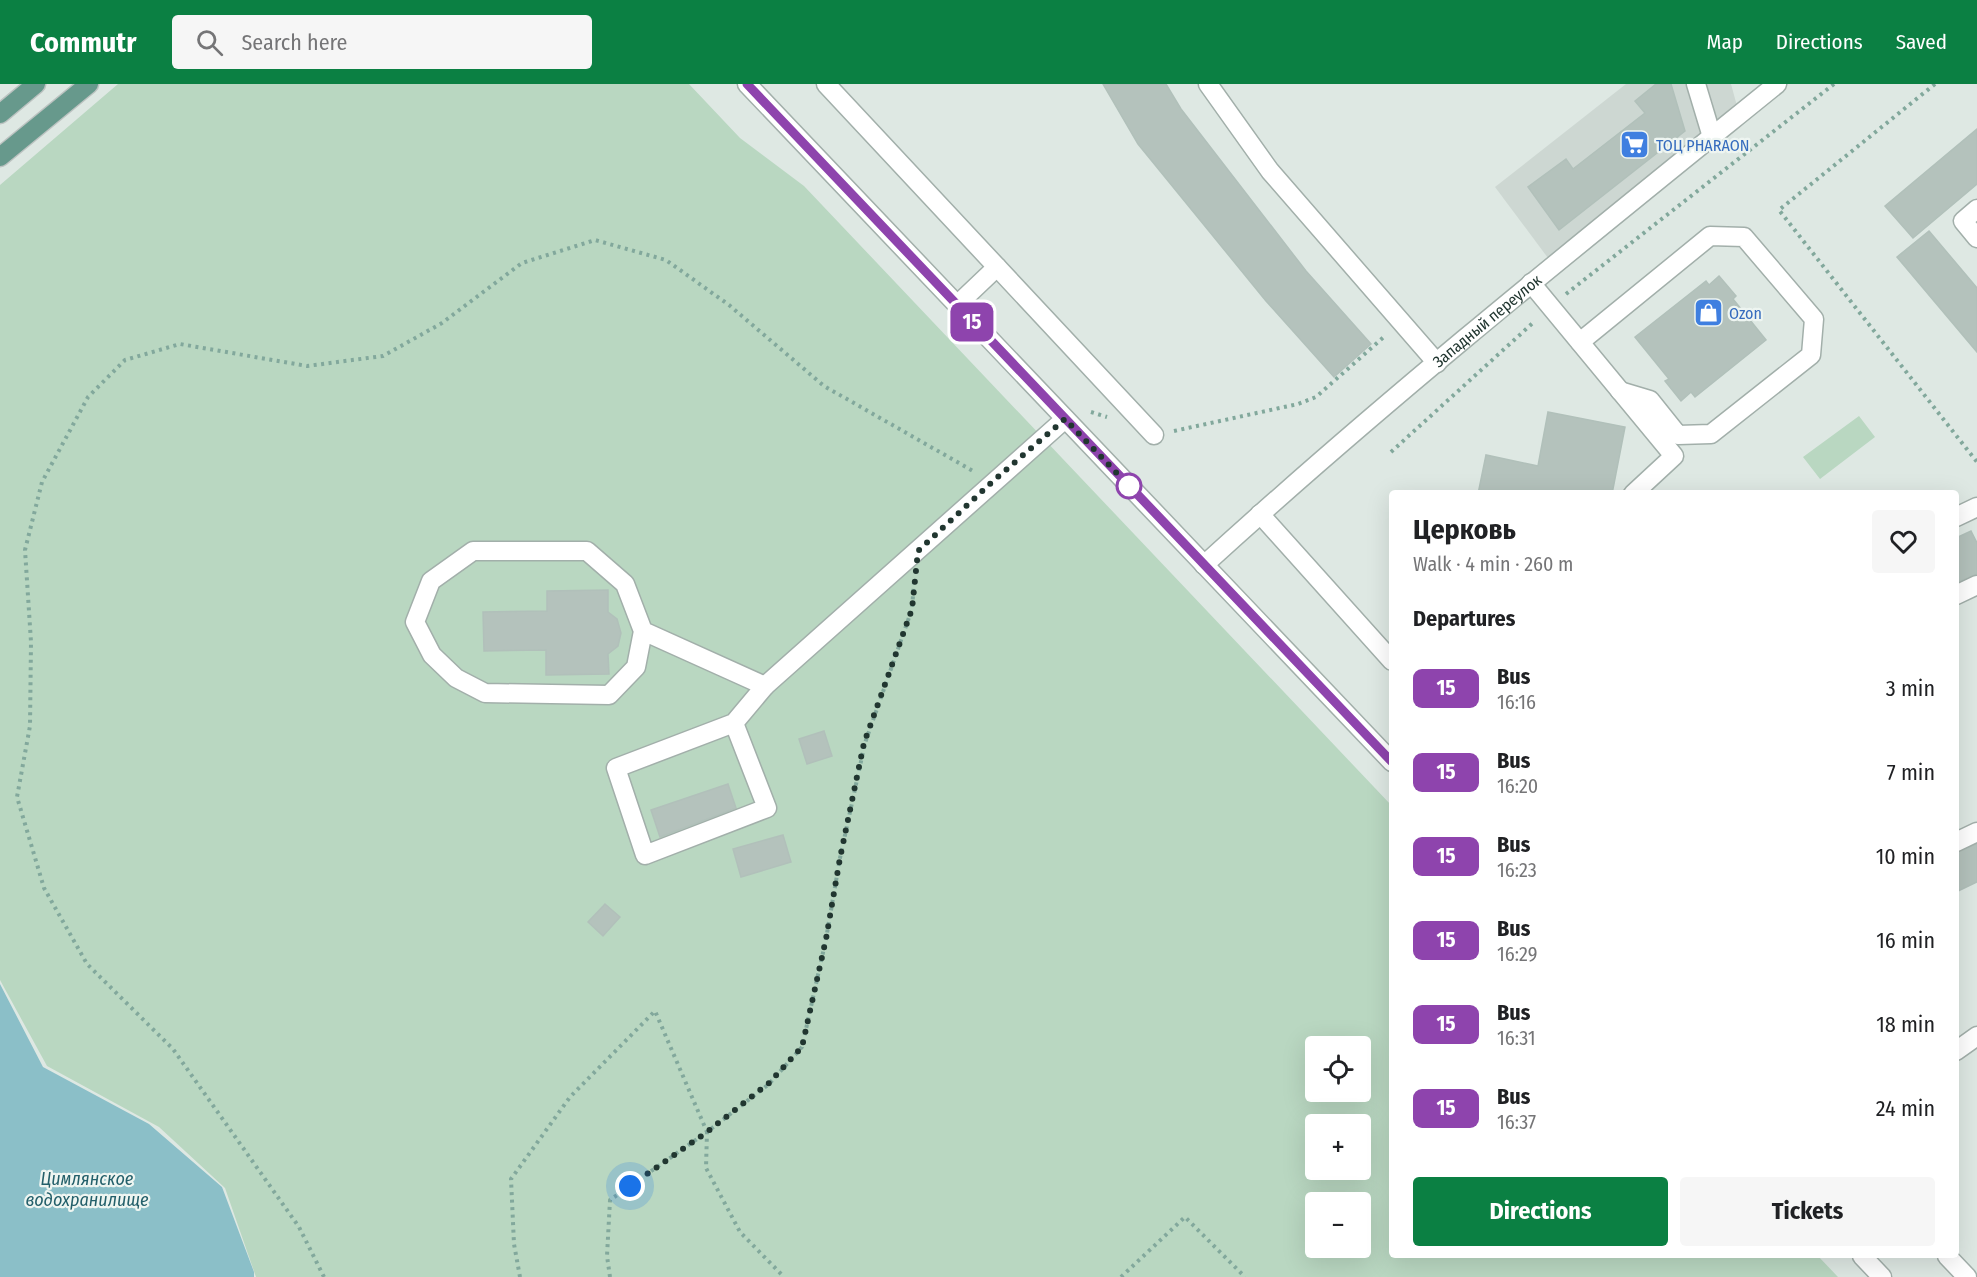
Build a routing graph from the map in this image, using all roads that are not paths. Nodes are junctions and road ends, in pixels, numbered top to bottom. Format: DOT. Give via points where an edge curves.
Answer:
graph roads {
  1 [pos="36,84"];
  2 [pos="89,84"];
  3 [pos="747,84"];
  4 [pos="826,84"];
  5 [pos="1208,84"];
  6 [pos="1696,84"];
  7 [pos="1777,84"];
  8 [pos="0,114"];
  9 [pos="1712,136"];
  10 [pos="0,157"];
  11 [pos="1977,209"];
  12 [pos="1977,238"];
  13 [pos="997,267"];
  14 [pos="1531,283"];
  15 [pos="957,305"];
  16 [pos="1580,342"];
  17 [pos="1437,363"];
  18 [pos="1620,391"];
  19 [pos="1065,419"];
  20 [pos="1154,435"];
  21 [pos="1637,490"];
  22 [pos="1976,511"];
  23 [pos="1260,514"];
  24 [pos="1959,516"];
  25 [pos="1204,565"];
  26 [pos="1977,585"];
  27 [pos="1959,594"];
  28 [pos="643,631"];
  29 [pos="1389,658"];
  30 [pos="765,686"];
  31 [pos="734,723"];
  32 [pos="1389,759"];
  33 [pos="1977,832"];
  34 [pos="1959,841"];
  35 [pos="1977,1036"];
  36 [pos="1959,1049"];
  37 [pos="1864,1258"];
  38 [pos="1949,1258"];
  39 [pos="1882,1277"];
  40 [pos="1967,1277"];
  1 -- 8 [label="main road"];
  2 -- 10 [label="main road"];
  3 -- 15 [label="street"];
  4 -- 13 [label="street"];
  5 -- 17 [label="street" via="1270,171"];
  6 -- 9 [label="street"];
  7 -- 9 [label="street, Западный переулок"];
  9 -- 14 [label="street, Западный переулок"];
  11 -- 12 [label="street" via="1963,221"];
  13 -- 15 [label="street"];
  13 -- 20 [label="street"];
  14 -- 16 [label="street"];
  14 -- 17 [label="street, Западный переулок"];
  15 -- 19 [label="street"];
  16 -- 18 [label="street"];
  16 -- 18 [label="street" via="1710,236 1744,237 1814,320 1810,355 1711,434 1678,435 1650,400"];
  17 -- 23 [label="street, Западный переулок"];
  18 -- 21 [label="street" via="1674,456"];
  19 -- 25 [label="street"];
  19 -- 30 [label="street"];
  22 -- 24 [label="street"];
  23 -- 25 [label="street, Западный переулок"];
  23 -- 29 [label="street"];
  25 -- 32 [label="street"];
  26 -- 27 [label="street"];
  28 -- 28 [label="street" via="636,667 609,695 485,693 456,678 432,655 416,622 431,580 472,551 587,551 625,584"];
  28 -- 30 [label="street"];
  30 -- 31 [label="street"];
  31 -- 31 [label="street" via="616,768 645,855 767,808"];
  33 -- 34 [label="street"];
  35 -- 36 [label="street"];
  37 -- 39 [label="street"];
  38 -- 40 [label="street"];
}
